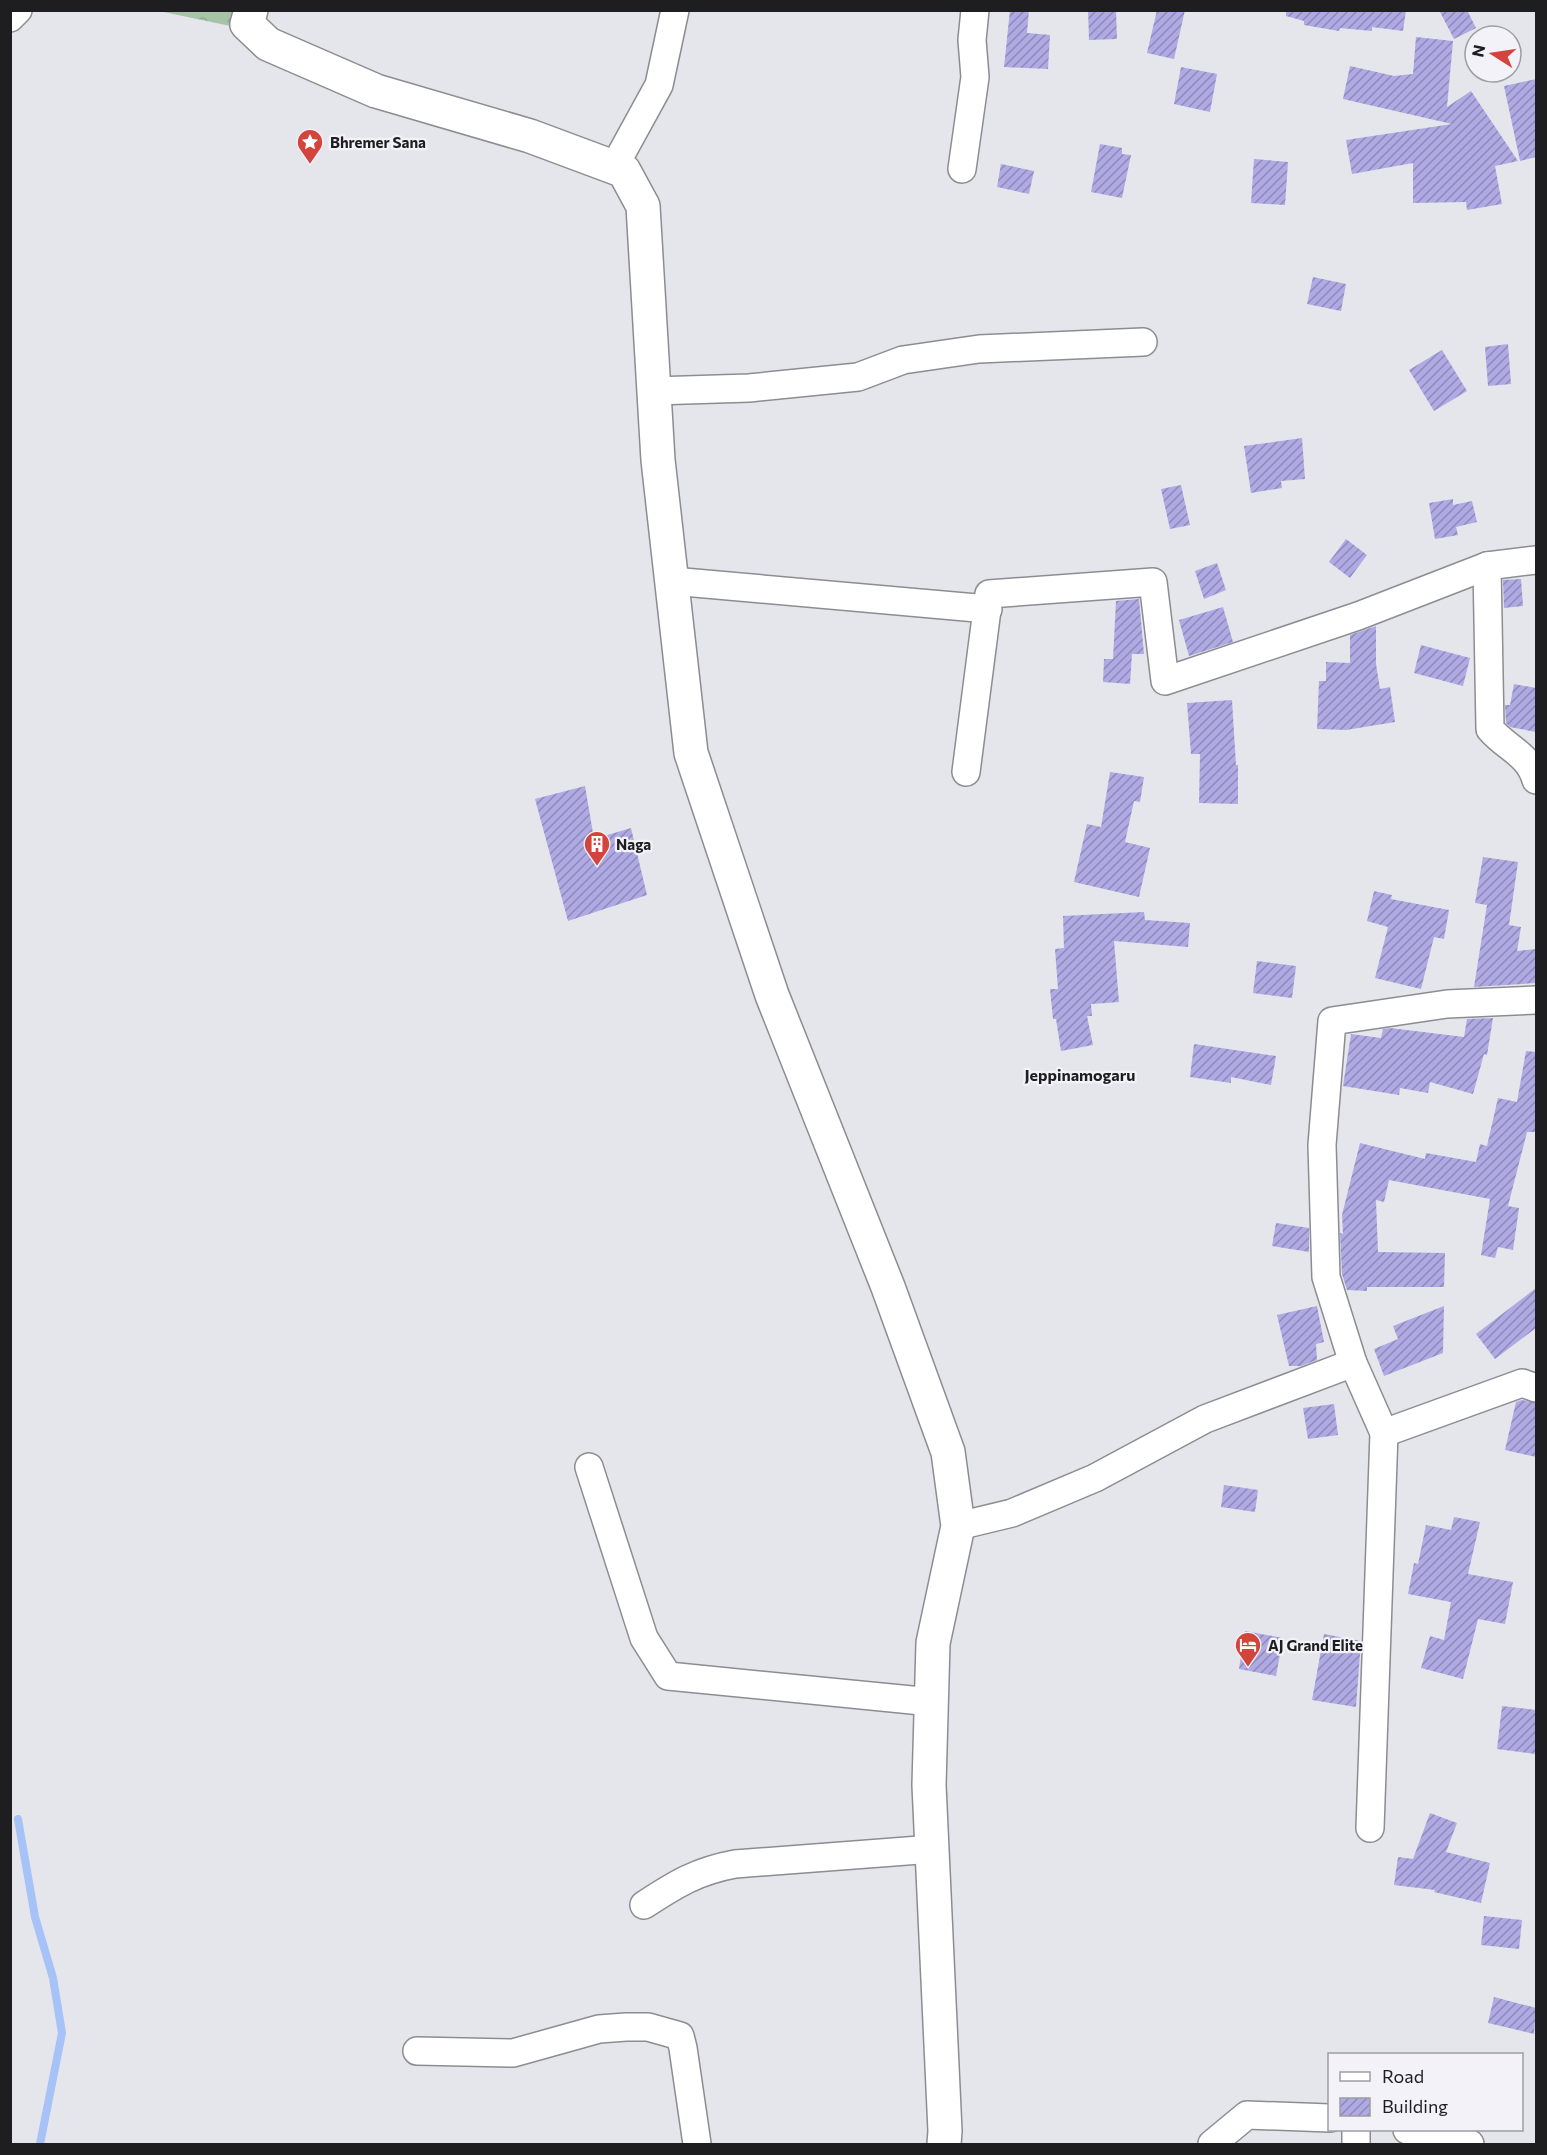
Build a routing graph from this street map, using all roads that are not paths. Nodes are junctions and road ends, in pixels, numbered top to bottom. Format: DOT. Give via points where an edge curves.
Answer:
graph roads {
  1 [pos="18,10"];
  2 [pos="251,10"];
  3 [pos="675,10"];
  4 [pos="975,10"];
  5 [pos="10,18"];
  6 [pos="614,167"];
  7 [pos="962,169"];
  8 [pos="1143,342"];
  9 [pos="654,391"];
  10 [pos="1536,560"];
  11 [pos="1487,566"];
  12 [pos="672,581"];
  13 [pos="988,609"];
  14 [pos="966,772"];
  15 [pos="1536,780"];
  16 [pos="1536,1000"];
  17 [pos="1353,1364"];
  18 [pos="1536,1388"];
  19 [pos="1384,1433"];
  20 [pos="589,1467"];
  21 [pos="958,1526"];
  22 [pos="932,1702"];
  23 [pos="1370,1828"];
  24 [pos="933,1849"];
  25 [pos="644,1905"];
  26 [pos="417,2051"];
  27 [pos="1328,2118"];
  28 [pos="1411,2131"];
  29 [pos="697,2145"];
  30 [pos="944,2145"];
  31 [pos="1212,2145"];
  32 [pos="1470,2145"];
  1 -- 5 [label="street"];
  2 -- 6 [label="street" via="247,24 268,44 376,91 530,136"];
  3 -- 6 [label="street" via="659,85"];
  4 -- 7 [label="street" via="975,77"];
  6 -- 9 [label="street" via="624,171 643,206"];
  8 -- 9 [label="street" via="979,349 903,360 858,377 749,388"];
  9 -- 12 [label="street"];
  10 -- 11 [label="street"];
  11 -- 13 [label="street" via="1358,616 1165,681 1153,582 989,594"];
  11 -- 15 [label="street" via="1490,729 1525,757"];
  12 -- 13 [label="street"];
  12 -- 21 [label="street" via="691,753 772,995 888,1287 948,1452"];
  13 -- 14 [label="street"];
  16 -- 17 [label="street" via="1447,1004 1332,1021 1322,1145 1326,1276"];
  17 -- 19 [label="street"];
  17 -- 21 [label="street" via="1205,1419 1095,1478 1012,1513"];
  18 -- 19 [label="street" via="1522,1383"];
  19 -- 23 [label="street"];
  20 -- 22 [label="street" via="644,1638 669,1676"];
  21 -- 22 [label="street" via="933,1643"];
  22 -- 24 [label="street" via="929,1785"];
  24 -- 25 [label="street" via="705,1869"];
  24 -- 30 [label="street"];
  26 -- 29 [label="street" via="513,2053 599,2029 648,2027 666,2031 680,2036"];
  27 -- 31 [label="street" via="1247,2115"];
  28 -- 32 [label="street"];
}
